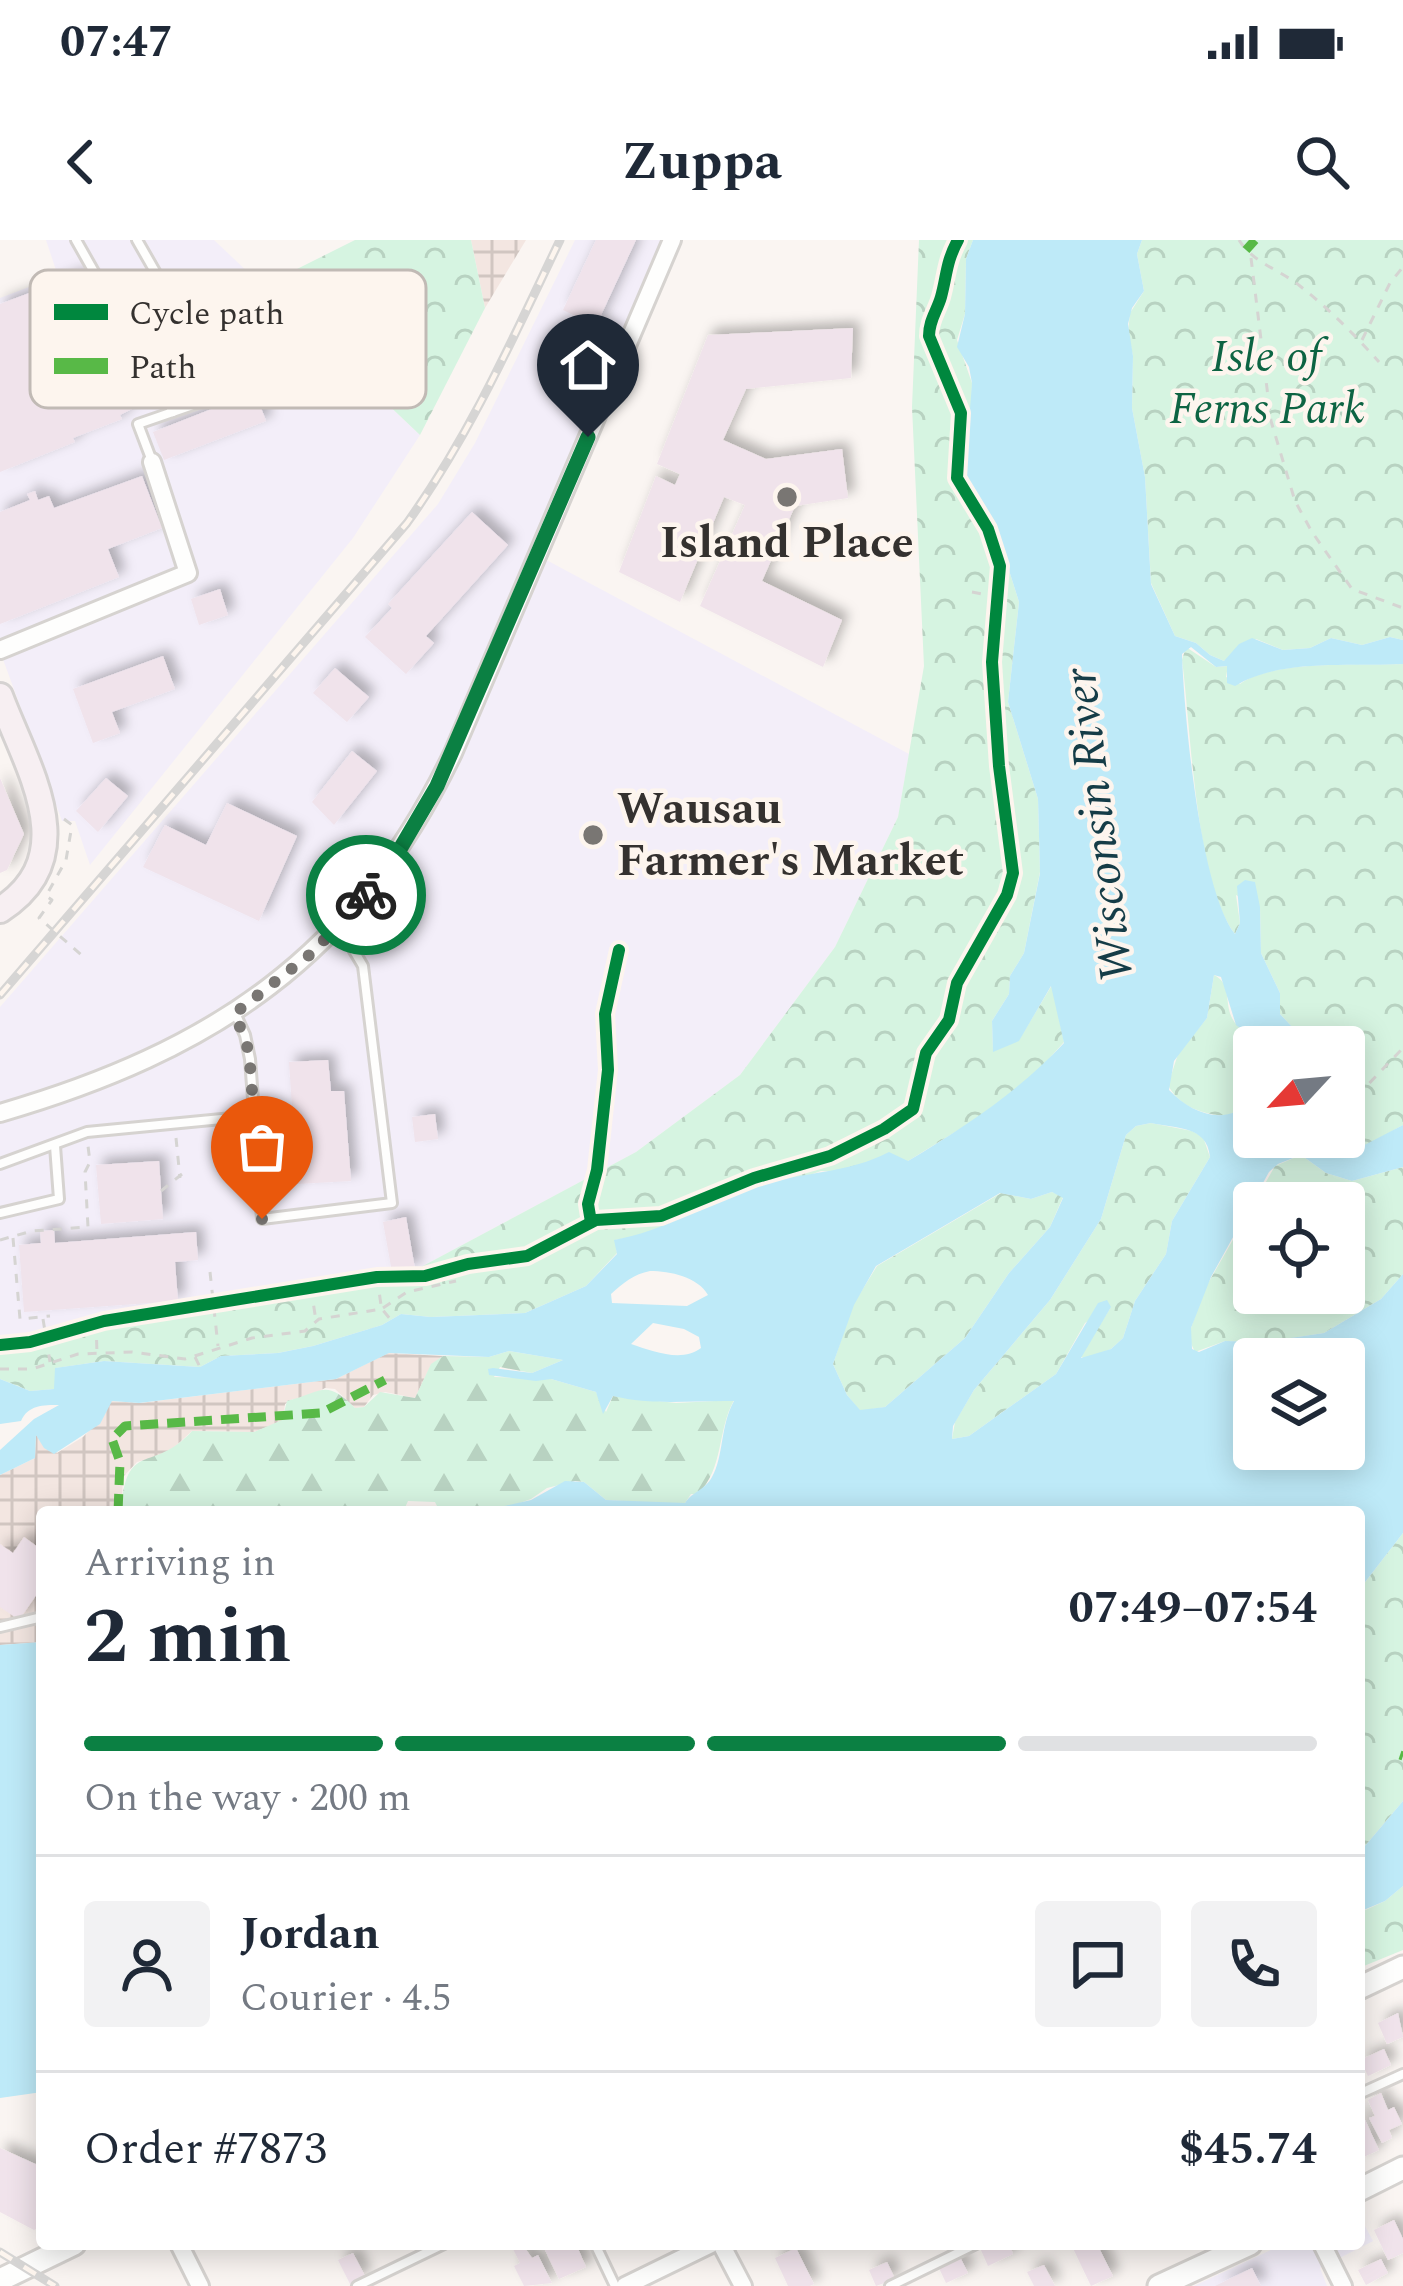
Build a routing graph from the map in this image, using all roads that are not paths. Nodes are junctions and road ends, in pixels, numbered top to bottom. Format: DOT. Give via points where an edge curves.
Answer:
graph roads {
  1 [pos="76,240"];
  2 [pos="137,240"];
  3 [pos="672,240"];
  4 [pos="93,270"];
  5 [pos="154,270"];
  6 [pos="171,408"];
  7 [pos="185,408"];
  8 [pos="173,412"];
  9 [pos="152,462"];
  10 [pos="0,650"];
  11 [pos="0,696"];
  12 [pos="0,910"];
  13 [pos="335,929"];
  14 [pos="235,1013"];
  15 [pos="0,1114"];
  16 [pos="253,1116"];
  17 [pos="55,1146"];
  18 [pos="0,1164"];
  19 [pos="0,1214"];
  20 [pos="36,1618"];
  21 [pos="0,1627"];
  22 [pos="1403,1967"];
  23 [pos="1365,1985"];
  24 [pos="1403,2074"];
  25 [pos="1365,2091"];
  26 [pos="1403,2168"];
  27 [pos="1365,2187"];
  28 [pos="62,2250"];
  29 [pos="182,2250"];
  30 [pos="432,2250"];
  31 [pos="598,2250"];
  32 [pos="699,2250"];
  33 [pos="724,2250"];
  34 [pos="964,2250"];
  35 [pos="1237,2250"];
  36 [pos="1325,2250"];
  37 [pos="0,2280"];
  38 [pos="200,2286"];
  39 [pos="357,2286"];
  40 [pos="615,2286"];
  41 [pos="625,2286"];
  42 [pos="743,2286"];
  43 [pos="890,2286"];
  44 [pos="1159,2286"];
  45 [pos="1343,2286"];
  1 -- 4 [label="lane"];
  2 -- 5 [label="lane"];
  3 -- 13 [label="street" via="437,786 392,861"];
  6 -- 8 [label="lane"];
  7 -- 8 [label="lane"];
  8 -- 9 [label="lane" via="138,424"];
  9 -- 10 [label="street" via="188,573"];
  11 -- 12 [label="main road" via="46,829 41,889"];
  13 -- 14 [label="street"];
  13 -- 16 [label="lane" via="363,967 392,1203 262,1219"];
  14 -- 15 [label="street" via="122,1071"];
  14 -- 16 [label="lane" via="248,1044"];
  16 -- 17 [label="lane" via="87,1132"];
  17 -- 18 [label="lane"];
  17 -- 19 [label="lane" via="59,1198"];
  20 -- 21 [label="lane"];
  22 -- 23 [label="street"];
  24 -- 25 [label="lane"];
  26 -- 27 [label="street"];
  28 -- 37 [label="street"];
  29 -- 38 [label="street"];
  30 -- 39 [label="lane"];
  31 -- 40 [label="lane"];
  32 -- 41 [label="street"];
  33 -- 42 [label="street"];
  34 -- 43 [label="lane"];
  35 -- 44 [label="street"];
  36 -- 45 [label="street"];
}
